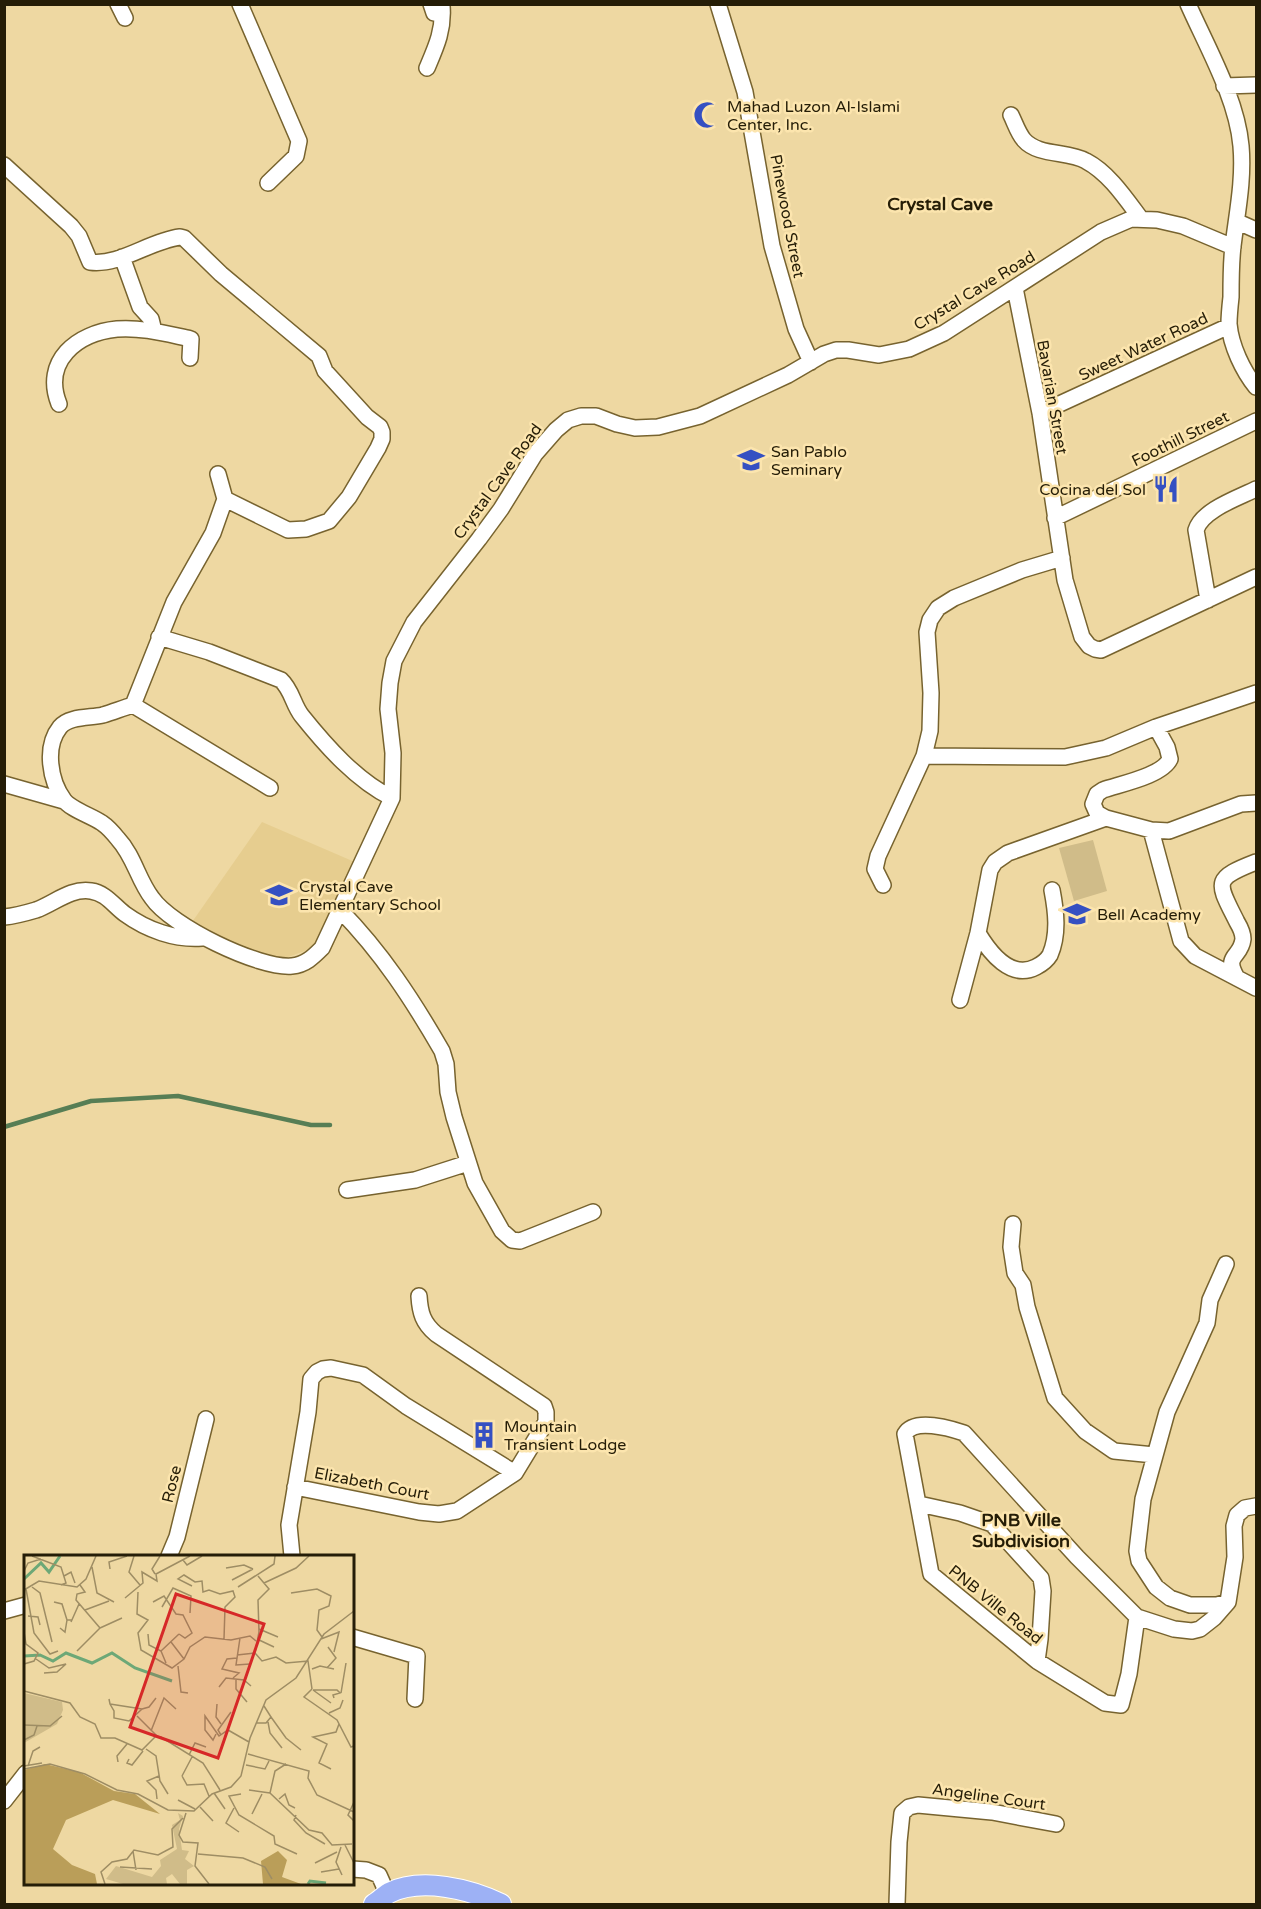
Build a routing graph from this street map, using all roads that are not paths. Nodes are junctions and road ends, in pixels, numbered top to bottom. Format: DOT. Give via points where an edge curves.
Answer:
graph roads {
  1 [pos="240,4"];
  2 [pos="431,4"];
  3 [pos="718,4"];
  4 [pos="1188,4"];
  5 [pos="427,68"];
  6 [pos="1257,85"];
  7 [pos="1224,87"];
  8 [pos="1011,115"];
  9 [pos="4,165"];
  10 [pos="268,183"];
  11 [pos="1141,219"];
  12 [pos="1238,222"];
  13 [pos="1257,230"];
  14 [pos="1233,247"];
  15 [pos="122,257"];
  16 [pos="1015,288"];
  17 [pos="1229,326"];
  18 [pos="154,331"];
  19 [pos="190,358"];
  20 [pos="811,362"];
  21 [pos="1257,387"];
  22 [pos="59,404"];
  23 [pos="1040,413"];
  24 [pos="1257,422"];
  25 [pos="218,474"];
  26 [pos="1257,489"];
  27 [pos="225,499"];
  28 [pos="1055,518"];
  29 [pos="1062,558"];
  30 [pos="1257,577"];
  31 [pos="1208,600"];
  32 [pos="159,636"];
  33 [pos="1257,693"];
  34 [pos="133,705"];
  35 [pos="1156,727"];
  36 [pos="924,756"];
  37 [pos="4,784"];
  38 [pos="270,788"];
  39 [pos="392,798"];
  40 [pos="64,801"];
  41 [pos="1257,803"];
  42 [pos="1106,818"];
  43 [pos="1151,830"];
  44 [pos="1257,862"];
  45 [pos="883,885"];
  46 [pos="1052,890"];
  47 [pos="340,910"];
  48 [pos="4,917"];
  49 [pos="978,933"];
  50 [pos="205,938"];
  51 [pos="1236,976"];
  52 [pos="1257,988"];
  53 [pos="960,1000"];
  54 [pos="468,1164"];
  55 [pos="347,1190"];
  56 [pos="593,1212"];
  57 [pos="1013,1224"];
  58 [pos="1226,1264"];
  59 [pos="419,1296"];
  60 [pos="206,1419"];
  61 [pos="1154,1455"];
  62 [pos="515,1473"];
  63 [pos="295,1487"];
  64 [pos="919,1504"];
  65 [pos="1257,1506"];
  66 [pos="170,1555"];
  67 [pos="292,1555"];
  68 [pos="1228,1602"];
  69 [pos="24,1606"];
  70 [pos="4,1611"];
  71 [pos="1137,1617"];
  72 [pos="354,1638"];
  73 [pos="1037,1661"];
  74 [pos="415,1699"];
  75 [pos="24,1776"];
  76 [pos="4,1801"];
  77 [pos="1056,1824"];
  78 [pos="354,1869"];
  79 [pos="381,1899"];
  80 [pos="501,1905"];
  81 [pos="897,1905"];
  1 -- 10 [label="street" via="299,141 296,156"];
  2 -- 5 [label="street" via="434,13 442,6 443,23"];
  3 -- 20 [label="street, Pinewood Street" via="745,92 772,246 796,329"];
  4 -- 7 [label="street"];
  6 -- 7 [label="street"];
  7 -- 12 [label="street" via="1241,143"];
  8 -- 11 [label="street" via="1031,147 1086,161 1104,175"];
  9 -- 15 [label="street" via="80,236 90,262 102,264"];
  11 -- 14 [label="street, Crystal Cave Road" via="1183,226"];
  11 -- 16 [label="street, Crystal Cave Road" via="1131,219 1101,232"];
  12 -- 13 [label="street"];
  12 -- 14 [label="street"];
  14 -- 17 [label="street"];
  15 -- 18 [label="street" via="140,307 151,319"];
  15 -- 27 [label="street" via="157,242 184,238 319,356 325,371 380,427 382,439 349,497 329,520 319,525 288,530"];
  16 -- 20 [label="street, Crystal Cave Road" via="945,333 909,349 879,355 836,350"];
  16 -- 23 [label="street, Bavarian Street"];
  17 -- 21 [label="street" via="1238,355"];
  17 -- 23 [label="street, Sweet Water Road"];
  18 -- 19 [label="street" via="191,339"];
  18 -- 22 [label="street" via="103,331 76,343 54,372"];
  20 -- 39 [label="street, Crystal Cave Road" via="684,421 635,428 596,416 581,416 556,430 414,622 394,661 388,710 393,753"];
  23 -- 28 [label="street, Bavarian Street"];
  24 -- 28 [label="street, Foothill Street"];
  25 -- 27 [label="street"];
  26 -- 31 [label="street" via="1207,514 1198,523"];
  27 -- 32 [label="street" via="213,533"];
  28 -- 29 [label="street, Bavarian Street"];
  29 -- 31 [label="street, Bavarian Street" via="1082,637 1095,650"];
  29 -- 36 [label="street" via="1022,570 938,608 927,632 931,693 930,731"];
  30 -- 31 [label="street, Bavarian Street"];
  32 -- 34 [label="street"];
  32 -- 39 [label="street" via="280,680 301,715 340,758 358,776"];
  33 -- 35 [label="street"];
  34 -- 38 [label="street"];
  34 -- 40 [label="street" via="61,725 49,762"];
  35 -- 36 [label="street" via="1106,748 1065,757"];
  35 -- 42 [label="street" via="1167,747 1167,765 1097,794 1095,811"];
  36 -- 45 [label="street" via="878,856 875,869"];
  37 -- 40 [label="street"];
  39 -- 47 [label="street, Crystal Cave Road"];
  40 -- 50 [label="street" via="104,824 128,852 156,903"];
  41 -- 43 [label="street" via="1241,804 1169,831"];
  42 -- 43 [label="street"];
  42 -- 49 [label="street" via="1008,853 995,862"];
  43 -- 51 [label="street" via="1181,941 1195,956"];
  44 -- 51 [label="street" via="1237,869 1222,881 1243,936 1231,960"];
  46 -- 49 [label="street" via="1056,927 1053,945 1049,957 1035,968 1012,969 994,955"];
  47 -- 50 [label="street, Crystal Cave Road" via="322,948 306,963 294,966 244,955"];
  47 -- 54 [label="street" via="396,975 442,1051 447,1064 448,1092"];
  48 -- 50 [label="street, Crystal Cave Road" via="37,910 68,894 89,890 161,933"];
  49 -- 53 [label="street"];
  51 -- 52 [label="street"];
  54 -- 55 [label="street" via="415,1180"];
  54 -- 56 [label="street" via="502,1232 512,1240 531,1238"];
  57 -- 61 [label="street" via="1015,1273 1023,1285 1055,1398 1085,1431 1114,1451"];
  58 -- 61 [label="street" via="1210,1300 1207,1323 1167,1412"];
  59 -- 62 [label="street" via="425,1324 436,1334 544,1406 546,1422"];
  60 -- 66 [label="street, Rose"];
  61 -- 68 [label="street" via="1141,1513 1139,1561 1156,1587 1170,1598 1190,1605"];
  62 -- 63 [label="street, Elizabeth Court" via="449,1514 419,1512"];
  62 -- 63 [label="street" via="363,1375 330,1368 317,1372 311,1379"];
  63 -- 67 [label="street, Elizabeth Court" via="289,1525"];
  64 -- 71 [label="street, PNB Ville Road" via="905,1434 908,1428 948,1427 964,1433"];
  64 -- 73 [label="street, PNB Ville Road" via="930,1574"];
  64 -- 73 [label="street, PNB Ville Road" via="992,1524 1041,1578"];
  65 -- 68 [label="street" via="1245,1508 1237,1515"];
  68 -- 71 [label="street, PNB Ville Road" via="1214,1618 1192,1631"];
  69 -- 70 [label="street"];
  71 -- 73 [label="street, PNB Ville Road" via="1121,1705 1106,1703"];
  72 -- 74 [label="street" via="417,1656"];
  75 -- 76 [label="street"];
  77 -- 81 [label="street, Angeline Court" via="992,1812 909,1807 902,1814 898,1842"];
  78 -- 79 [label="street" via="379,1875"];
  79 -- 80 [label="main road" via="422,1884"];
}
